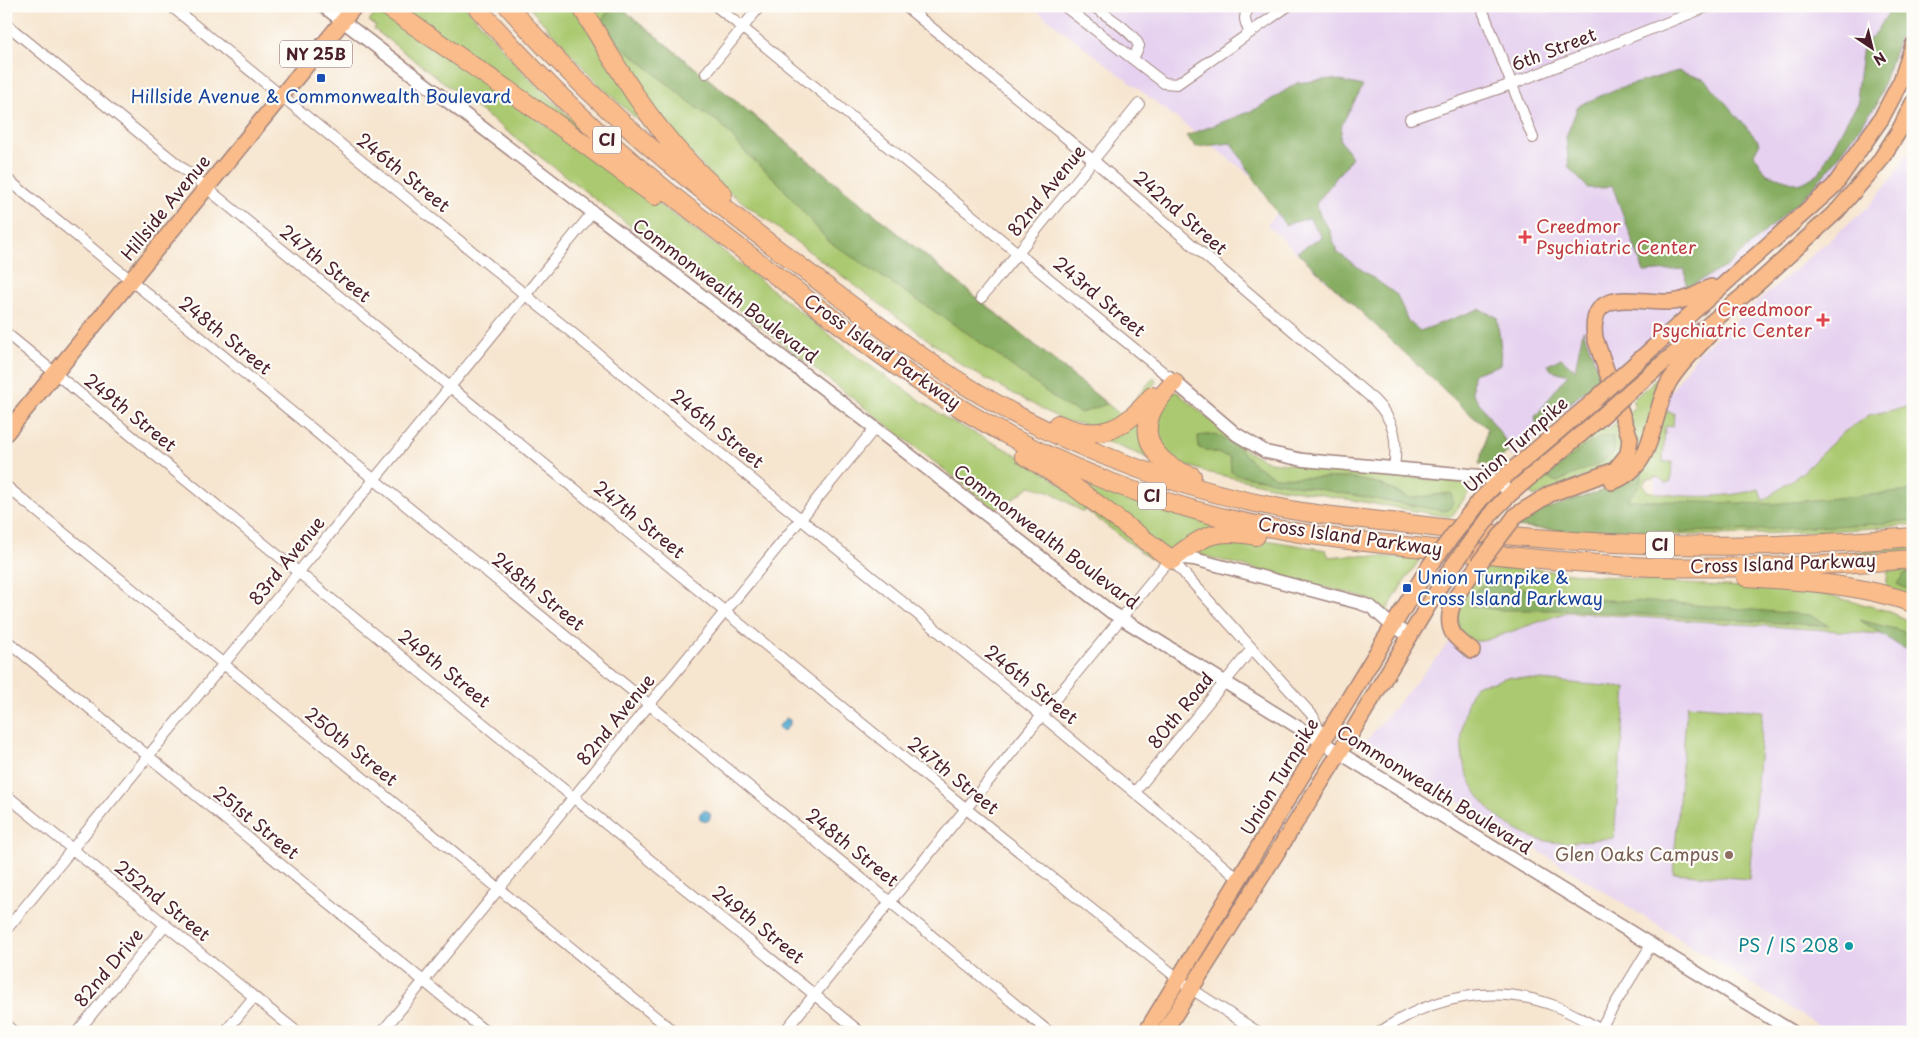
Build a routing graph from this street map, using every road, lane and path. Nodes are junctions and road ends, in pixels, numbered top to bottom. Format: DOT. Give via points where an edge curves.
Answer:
graph roads {
  1 [pos="171,6"];
  2 [pos="323,6"];
  3 [pos="355,6"];
  4 [pos="386,6"];
  5 [pos="476,6"];
  6 [pos="508,6"];
  7 [pos="581,6"];
  8 [pos="716,6"];
  9 [pos="760,6"];
  10 [pos="905,6"];
  11 [pos="1093,6"];
  12 [pos="1252,6"];
  13 [pos="1288,6"];
  14 [pos="1481,6"];
  15 [pos="1709,6"];
  16 [pos="1070,8"];
  17 [pos="342,21"];
  18 [pos="6,24"];
  19 [pos="743,28"];
  20 [pos="1250,33"];
  21 [pos="1913,45"];
  22 [pos="1133,59"];
  23 [pos="706,73"];
  24 [pos="1512,84"];
  25 [pos="282,96"];
  26 [pos="1913,103"];
  27 [pos="1139,104"];
  28 [pos="1410,120"];
  29 [pos="1533,138"];
  30 [pos="1094,160"];
  31 [pos="6,178"];
  32 [pos="206,188"];
  33 [pos="593,212"];
  34 [pos="774,246"];
  35 [pos="1018,253"];
  36 [pos="753,258"];
  37 [pos="1741,270"];
  38 [pos="131,280"];
  39 [pos="1756,284"];
  40 [pos="525,294"];
  41 [pos="981,298"];
  42 [pos="6,333"];
  43 [pos="56,373"];
  44 [pos="1172,379"];
  45 [pos="450,386"];
  46 [pos="978,394"];
  47 [pos="978,419"];
  48 [pos="875,428"];
  49 [pos="6,433"];
  50 [pos="1394,468"];
  51 [pos="374,479"];
  52 [pos="1498,482"];
  53 [pos="6,486"];
  54 [pos="1510,494"];
  55 [pos="1319,514"];
  56 [pos="1513,518"];
  57 [pos="801,519"];
  58 [pos="1913,531"];
  59 [pos="1913,537"];
  60 [pos="1336,539"];
  61 [pos="1804,543"];
  62 [pos="1913,559"];
  63 [pos="1172,560"];
  64 [pos="1581,563"];
  65 [pos="299,571"];
  66 [pos="1749,577"];
  67 [pos="1913,603"];
  68 [pos="725,612"];
  69 [pos="1913,614"];
  70 [pos="1121,618"];
  71 [pos="1394,626"];
  72 [pos="1410,636"];
  73 [pos="6,640"];
  74 [pos="1251,650"];
  75 [pos="1472,651"];
  76 [pos="224,664"];
  77 [pos="1226,681"];
  78 [pos="650,704"];
  79 [pos="1042,716"];
  80 [pos="1324,742"];
  81 [pos="1340,752"];
  82 [pos="148,756"];
  83 [pos="1135,792"];
  84 [pos="6,794"];
  85 [pos="574,796"];
  86 [pos="966,808"];
  87 [pos="73,849"];
  88 [pos="1240,880"];
  89 [pos="499,889"];
  90 [pos="891,901"];
  91 [pos="165,925"];
  92 [pos="6,930"];
  93 [pos="1651,945"];
  94 [pos="424,981"];
  95 [pos="1185,984"];
  96 [pos="815,993"];
  97 [pos="254,997"];
  98 [pos="6,1025"];
  99 [pos="1600,1030"];
  100 [pos="14,1032"];
  101 [pos="77,1032"];
  102 [pos="225,1032"];
  103 [pos="297,1032"];
  104 [pos="382,1032"];
  105 [pos="486,1032"];
  106 [pos="674,1032"];
  107 [pos="784,1032"];
  108 [pos="860,1032"];
  109 [pos="1049,1032"];
  110 [pos="1146,1032"];
  111 [pos="1164,1032"];
  112 [pos="1258,1032"];
  113 [pos="1380,1032"];
  114 [pos="1793,1032"];
  1 -- 25 [label="street, 246th Street"];
  2 -- 17 [label="street, Commonwealth Boulevard"];
  3 -- 17 [label="main road, Hillside Avenue / NY 25B"];
  4 -- 36 [label="highway" via="557,124 687,220"];
  5 -- 36 [label="highway, Cross Island Parkway / CI" via="518,54 596,130"];
  6 -- 34 [label="highway, Cross Island Parkway / CI" via="567,71 636,136"];
  7 -- 34 [label="highway" via="620,75 655,124"];
  8 -- 19 [label="street, 243rd Street"];
  9 -- 19 [label="street"];
  10 -- 30 [label="street, 242nd Street"];
  11 -- 22 [label="street" via="1137,42 1139,46"];
  12 -- 20 [label="street" via="1246,10 1244,18"];
  13 -- 20 [label="street"];
  14 -- 24 [label="street"];
  15 -- 24 [label="street, 6th Street"];
  16 -- 22 [label="street"];
  17 -- 25 [label="main road, Hillside Avenue / NY 25B"];
  17 -- 33 [label="street, Commonwealth Boulevard"];
  18 -- 32 [label="street, 247th Street"];
  19 -- 23 [label="street"];
  19 -- 35 [label="street, 243rd Street"];
  20 -- 22 [label="street" via="1177,84 1164,83"];
  21 -- 37 [label="main road, Union Turnpike" via="1901,81 1882,119 1834,186"];
  24 -- 28 [label="street, 6th Street"];
  24 -- 29 [label="street"];
  25 -- 32 [label="main road, Hillside Avenue / NY 25B"];
  25 -- 40 [label="street, 246th Street"];
  26 -- 39 [label="main road, Union Turnpike" via="1879,162 1838,210"];
  27 -- 30 [label="street, 82nd Avenue"];
  30 -- 35 [label="street, 82nd Avenue"];
  30 -- 50 [label="street, 242nd Street" via="1379,405 1395,433"];
  31 -- 38 [label="street, 248th Street"];
  32 -- 38 [label="main road, Hillside Avenue / NY 25B"];
  32 -- 45 [label="street, 247th Street"];
  33 -- 40 [label="street, 83rd Avenue"];
  33 -- 48 [label="street, Commonwealth Boulevard"];
  34 -- 46 [label="highway, Cross Island Parkway / CI" via="905,346"];
  35 -- 41 [label="street, 82nd Avenue"];
  35 -- 44 [label="street, 243rd Street"];
  36 -- 47 [label="highway, Cross Island Parkway / CI" via="900,369"];
  37 -- 52 [label="main road, Union Turnpike, bridge"];
  37 -- 56 [label="main road" via="1695,296 1673,302 1616,300 1604,304 1593,325 1595,338 1630,438 1628,454 1615,470 1550,494"];
  38 -- 43 [label="main road, Hillside Avenue / NY 25B"];
  38 -- 51 [label="street, 248th Street"];
  39 -- 54 [label="main road, Union Turnpike, bridge"];
  39 -- 56 [label="main road" via="1669,382 1649,446 1632,469 1616,481"];
  40 -- 45 [label="street, 83rd Avenue"];
  40 -- 57 [label="street, 246th Street"];
  42 -- 43 [label="street, 249th Street"];
  43 -- 49 [label="main road, Hillside Avenue / NY 25B"];
  43 -- 65 [label="street, 249th Street"];
  44 -- 46 [label="highway" via="1130,420 1115,428 1093,432 1069,430 1028,410"];
  44 -- 50 [label="street, 243rd Street" via="1236,434 1266,452 1303,460"];
  44 -- 55 [label="highway" via="1148,422 1152,447 1163,462 1180,472 1263,494"];
  45 -- 51 [label="street, 83rd Avenue"];
  45 -- 68 [label="street, 247th Street"];
  46 -- 55 [label="highway, Cross Island Parkway / CI" via="1057,436 1149,473 1257,503"];
  47 -- 60 [label="highway, Cross Island Parkway / CI" via="1069,464 1148,495 1222,518"];
  47 -- 63 [label="highway" via="1019,452 1072,486"];
  48 -- 57 [label="street, 82nd Avenue"];
  48 -- 70 [label="street, Commonwealth Boulevard"];
  50 -- 52 [label="street, 243rd Street" via="1481,476"];
  51 -- 65 [label="street, 83rd Avenue"];
  51 -- 78 [label="street, 248th Street"];
  52 -- 54 [label="street, 243rd Street"];
  52 -- 71 [label="main road, Union Turnpike, bridge" via="1480,500 1430,565"];
  53 -- 76 [label="street, 250th Street"];
  54 -- 72 [label="main road, Union Turnpike, bridge" via="1494,510 1449,571"];
  55 -- 61 [label="highway, Cross Island Parkway / CI" via="1436,529 1582,541 1654,545"];
  56 -- 75 [label="main road, bridge" via="1455,598 1450,625 1455,636"];
  57 -- 68 [label="street, 82nd Avenue"];
  57 -- 79 [label="street, 246th Street"];
  58 -- 61 [label="highway"];
  59 -- 61 [label="highway, Cross Island Parkway / CI"];
  60 -- 63 [label="highway" via="1279,540 1224,533 1202,538"];
  60 -- 64 [label="highway, Cross Island Parkway / CI"];
  62 -- 64 [label="highway, Cross Island Parkway / CI" via="1728,568"];
  63 -- 70 [label="street"];
  63 -- 71 [label="street" via="1194,559 1360,603 1371,607"];
  63 -- 74 [label="street"];
  64 -- 66 [label="highway"];
  65 -- 76 [label="street, 83rd Avenue"];
  65 -- 85 [label="street, 249th Street"];
  66 -- 67 [label="highway" via="1844,586"];
  66 -- 69 [label="highway" via="1816,586 1860,596"];
  68 -- 78 [label="street, 82nd Avenue"];
  68 -- 86 [label="street, 247th Street"];
  70 -- 77 [label="street, Commonwealth Boulevard"];
  70 -- 79 [label="street"];
  71 -- 72 [label="street"];
  71 -- 80 [label="main road, Union Turnpike"];
  72 -- 81 [label="main road, Union Turnpike"];
  73 -- 82 [label="street, 251st Street"];
  74 -- 77 [label="street, 80th Road"];
  74 -- 80 [label="street" via="1313,716"];
  76 -- 82 [label="street, 83rd Avenue"];
  76 -- 89 [label="street, 250th Street"];
  77 -- 80 [label="street, Commonwealth Boulevard"];
  77 -- 83 [label="street, 80th Road"];
  78 -- 85 [label="street, 82nd Avenue"];
  78 -- 90 [label="street, 248th Street"];
  79 -- 83 [label="street, 246th Street"];
  79 -- 86 [label="street"];
  80 -- 81 [label="street, Commonwealth Boulevard"];
  80 -- 88 [label="main road, Union Turnpike"];
  81 -- 93 [label="street, Commonwealth Boulevard"];
  81 -- 95 [label="main road, Union Turnpike"];
  82 -- 87 [label="street, 83rd Avenue"];
  82 -- 94 [label="street, 251st Street"];
  83 -- 88 [label="street, 246th Street"];
  84 -- 87 [label="street, 252nd Street"];
  85 -- 89 [label="street, 82nd Avenue"];
  85 -- 96 [label="street, 249th Street"];
  86 -- 90 [label="street"];
  86 -- 95 [label="street, 247th Street"];
  87 -- 91 [label="street, 252nd Street"];
  87 -- 92 [label="street, 83rd Avenue"];
  88 -- 95 [label="main road, Union Turnpike"];
  89 -- 94 [label="street, 82nd Avenue"];
  89 -- 106 [label="street, 250th Street"];
  90 -- 96 [label="street"];
  90 -- 109 [label="street, 248th Street"];
  91 -- 97 [label="street, 252nd Street"];
  91 -- 101 [label="street, 82nd Drive"];
  93 -- 99 [label="street"];
  93 -- 114 [label="street, Commonwealth Boulevard"];
  94 -- 104 [label="street, 82nd Avenue"];
  94 -- 105 [label="street, 251st Street"];
  95 -- 110 [label="main road, Union Turnpike"];
  95 -- 111 [label="main road, Union Turnpike"];
  95 -- 112 [label="street, 247th Street"];
  96 -- 107 [label="street"];
  96 -- 108 [label="street, 249th Street"];
  97 -- 102 [label="street"];
  97 -- 103 [label="street, 252nd Street"];
  98 -- 100 [label="street"];
  99 -- 113 [label="street" via="1572,1013 1545,1003 1486,995 1452,999 1424,1008 1396,1020"];
}
